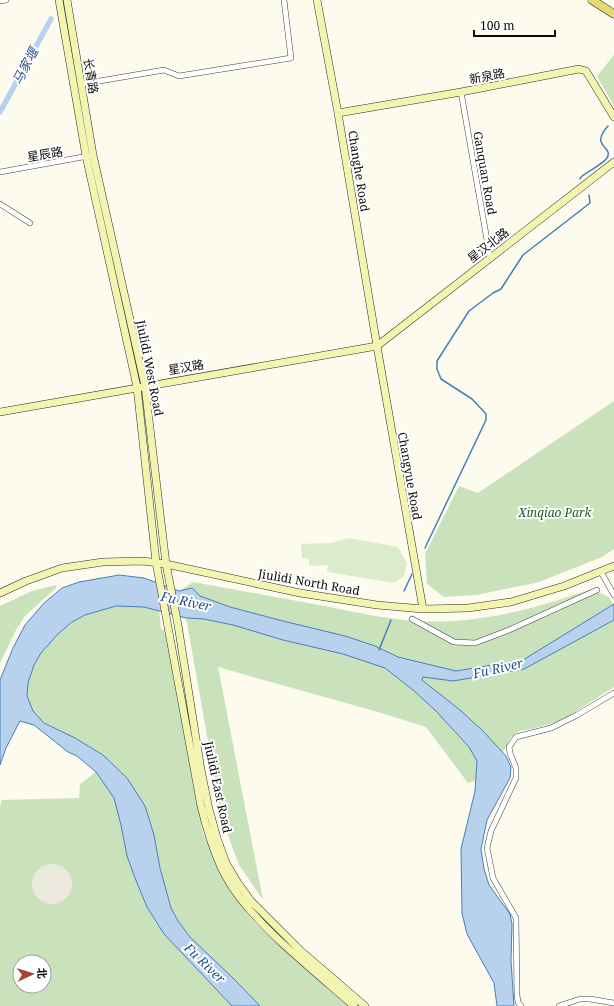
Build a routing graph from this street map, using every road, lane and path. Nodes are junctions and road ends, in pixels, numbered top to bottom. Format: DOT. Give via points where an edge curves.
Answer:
graph roads {
  1 [pos="6,0"];
  2 [pos="59,0"];
  3 [pos="67,0"];
  4 [pos="284,0"];
  5 [pos="317,0"];
  6 [pos="592,0"];
  7 [pos="0,1"];
  8 [pos="614,14"];
  9 [pos="82,84"];
  10 [pos="461,92"];
  11 [pos="338,112"];
  12 [pos="614,117"];
  13 [pos="90,156"];
  14 [pos="614,162"];
  15 [pos="0,172"];
  16 [pos="0,204"];
  17 [pos="30,223"];
  18 [pos="490,257"];
  19 [pos="377,346"];
  20 [pos="141,386"];
  21 [pos="0,412"];
  22 [pos="156,562"];
  23 [pos="166,564"];
  24 [pos="614,566"];
  25 [pos="602,572"];
  26 [pos="171,588"];
  27 [pos="597,590"];
  28 [pos="0,593"];
  29 [pos="614,595"];
  30 [pos="423,610"];
  31 [pos="412,619"];
  32 [pos="614,693"];
  33 [pos="614,1003"];
  34 [pos="354,1006"];
  35 [pos="365,1006"];
  36 [pos="520,1006"];
  37 [pos="558,1006"];
  1 -- 7 [label="street"];
  2 -- 13 [label="street"];
  3 -- 9 [label="street, 长青路"];
  4 -- 9 [label="street" via="292,58 179,76 164,70"];
  5 -- 11 [label="street, Changhe Road"];
  6 -- 8 [label="main road"];
  9 -- 13 [label="street, 长青路"];
  10 -- 11 [label="street, 新泉路"];
  10 -- 12 [label="street, 新泉路" via="579,69 586,71"];
  10 -- 18 [label="street, Ganquan Road"];
  11 -- 19 [label="street, Changhe Road"];
  13 -- 15 [label="street, 星辰路"];
  13 -- 20 [label="street, Jiulidi West Road"];
  14 -- 18 [label="street, 星汉北路"];
  16 -- 17 [label="street"];
  18 -- 19 [label="street, 星汉北路"];
  19 -- 20 [label="street, 星汉路"];
  19 -- 30 [label="street, Changyue Road"];
  20 -- 21 [label="street, 星汉路"];
  20 -- 22 [label="street"];
  20 -- 23 [label="street, Jiulidi West Road"];
  22 -- 23 [label="street, Jiulidi North Road"];
  22 -- 28 [label="street, Jiulidi North Road" via="103,562 62,568"];
  22 -- 34 [label="street" via="201,806 213,850 221,868 243,902 260,922"];
  23 -- 26 [label="street, Jiulidi West Road"];
  23 -- 30 [label="street, Jiulidi North Road" via="300,593"];
  24 -- 25 [label="street, Jiulidi North Road"];
  25 -- 29 [label="street"];
  25 -- 30 [label="street, Jiulidi North Road" via="511,602 468,608"];
  26 -- 35 [label="street, Jiulidi East Road" via="209,809 226,863 251,901 301,951"];
  27 -- 31 [label="street" via="475,643 454,642"];
  32 -- 36 [label="street" via="551,728 516,737 510,747 516,778 490,831 487,848 493,878 516,918 517,996"];
  33 -- 37 [label="street" via="580,999"];
}
